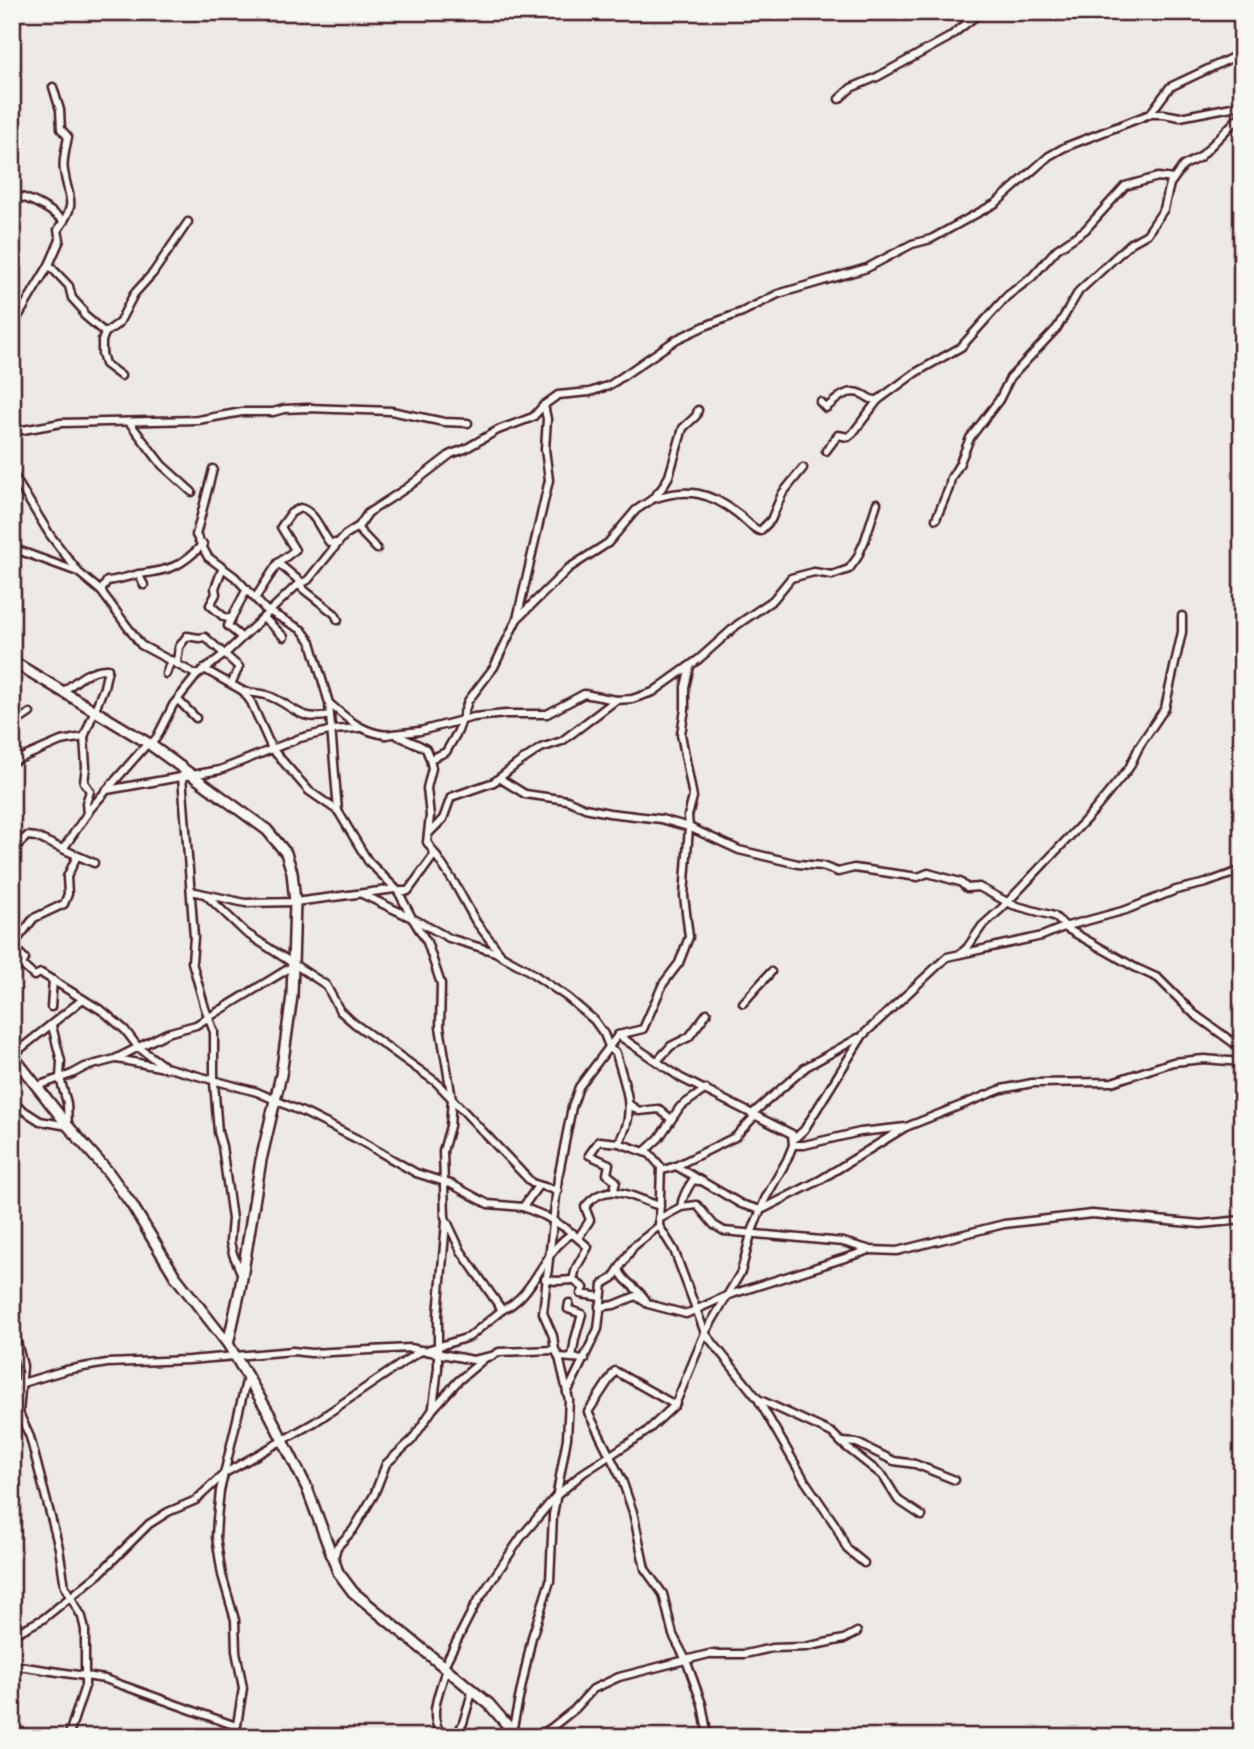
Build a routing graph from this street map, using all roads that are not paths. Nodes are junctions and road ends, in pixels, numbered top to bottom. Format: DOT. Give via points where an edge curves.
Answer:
graph roads {
  1 [pos="981,12"];
  2 [pos="1242,53"];
  3 [pos="53,87"];
  4 [pos="839,99"];
  5 [pos="1242,105"];
  6 [pos="1150,114"];
  7 [pos="1242,114"];
  8 [pos="1173,179"];
  9 [pos="12,195"];
  10 [pos="64,221"];
  11 [pos="188,222"];
  12 [pos="49,265"];
  13 [pos="12,327"];
  14 [pos="106,333"];
  15 [pos="121,376"];
  16 [pos="878,400"];
  17 [pos="820,402"];
  18 [pos="544,405"];
  19 [pos="698,411"];
  20 [pos="129,422"];
  21 [pos="468,423"];
  22 [pos="12,432"];
  23 [pos="825,451"];
  24 [pos="803,468"];
  25 [pos="214,469"];
  26 [pos="12,472"];
  27 [pos="192,492"];
  28 [pos="651,500"];
  29 [pos="877,503"];
  30 [pos="936,519"];
  31 [pos="358,528"];
  32 [pos="338,543"];
  33 [pos="203,544"];
  34 [pos="12,548"];
  35 [pos="377,549"];
  36 [pos="278,563"];
  37 [pos="223,567"];
  38 [pos="78,572"];
  39 [pos="138,574"];
  40 [pos="301,584"];
  41 [pos="144,585"];
  42 [pos="247,589"];
  43 [pos="101,591"];
  44 [pos="256,597"];
  45 [pos="270,612"];
  46 [pos="1182,616"];
  47 [pos="264,618"];
  48 [pos="231,619"];
  49 [pos="517,619"];
  50 [pos="338,620"];
  51 [pos="241,637"];
  52 [pos="284,637"];
  53 [pos="226,653"];
  54 [pos="12,661"];
  55 [pos="174,661"];
  56 [pos="690,666"];
  57 [pos="204,669"];
  58 [pos="166,674"];
  59 [pos="197,675"];
  60 [pos="231,684"];
  61 [pos="243,691"];
  62 [pos="63,692"];
  63 [pos="178,700"];
  64 [pos="616,700"];
  65 [pos="329,703"];
  66 [pos="96,712"];
  67 [pos="30,713"];
  68 [pos="330,715"];
  69 [pos="196,718"];
  70 [pos="462,721"];
  71 [pos="12,725"];
  72 [pos="361,728"];
  73 [pos="333,730"];
  74 [pos="384,735"];
  75 [pos="84,737"];
  76 [pos="149,744"];
  77 [pos="272,749"];
  78 [pos="430,759"];
  79 [pos="12,762"];
  80 [pos="187,776"];
  81 [pos="499,778"];
  82 [pos="107,790"];
  83 [pos="338,811"];
  84 [pos="87,814"];
  85 [pos="689,827"];
  86 [pos="428,834"];
  87 [pos="63,849"];
  88 [pos="435,854"];
  89 [pos="77,856"];
  90 [pos="12,858"];
  91 [pos="94,863"];
  92 [pos="1242,870"];
  93 [pos="397,890"];
  94 [pos="191,891"];
  95 [pos="362,894"];
  96 [pos="206,895"];
  97 [pos="295,902"];
  98 [pos="1007,902"];
  99 [pos="412,918"];
  100 [pos="1064,927"];
  101 [pos="13,945"];
  102 [pos="958,955"];
  103 [pos="503,956"];
  104 [pos="294,965"];
  105 [pos="771,972"];
  106 [pos="53,980"];
  107 [pos="83,999"];
  108 [pos="743,1003"];
  109 [pos="51,1007"];
  110 [pos="707,1013"];
  111 [pos="208,1017"];
  112 [pos="52,1026"];
  113 [pos="618,1035"];
  114 [pos="863,1035"];
  115 [pos="138,1047"];
  116 [pos="610,1049"];
  117 [pos="1242,1049"];
  118 [pos="14,1056"];
  119 [pos="115,1059"];
  120 [pos="657,1061"];
  121 [pos="1242,1062"];
  122 [pos="177,1071"];
  123 [pos="12,1077"];
  124 [pos="60,1078"];
  125 [pos="214,1080"];
  126 [pos="37,1086"];
  127 [pos="706,1089"];
  128 [pos="453,1098"];
  129 [pos="275,1100"];
  130 [pos="12,1103"];
  131 [pos="630,1105"];
  132 [pos="753,1115"];
  133 [pos="671,1119"];
  134 [pos="68,1126"];
  135 [pos="906,1127"];
  136 [pos="793,1142"];
  137 [pos="619,1143"];
  138 [pos="644,1152"];
  139 [pos="676,1166"];
  140 [pos="663,1170"];
  141 [pos="443,1181"];
  142 [pos="702,1181"];
  143 [pos="538,1186"];
  144 [pos="614,1190"];
  145 [pos="558,1191"];
  146 [pos="523,1206"];
  147 [pos="660,1206"];
  148 [pos="681,1207"];
  149 [pos="761,1210"];
  150 [pos="552,1219"];
  151 [pos="446,1220"];
  152 [pos="1242,1220"];
  153 [pos="659,1223"];
  154 [pos="751,1234"];
  155 [pos="575,1236"];
  156 [pos="871,1250"];
  157 [pos="549,1255"];
  158 [pos="619,1269"];
  159 [pos="242,1275"];
  160 [pos="545,1279"];
  161 [pos="573,1280"];
  162 [pos="729,1294"];
  163 [pos="600,1297"];
  164 [pos="569,1303"];
  165 [pos="12,1304"];
  166 [pos="648,1304"];
  167 [pos="599,1307"];
  168 [pos="695,1308"];
  169 [pos="502,1310"];
  170 [pos="705,1333"];
  171 [pos="228,1344"];
  172 [pos="426,1351"];
  173 [pos="438,1351"];
  174 [pos="557,1354"];
  175 [pos="235,1356"];
  176 [pos="487,1357"];
  177 [pos="572,1357"];
  178 [pos="585,1359"];
  179 [pos="247,1377"];
  180 [pos="23,1383"];
  181 [pos="12,1386"];
  182 [pos="567,1393"];
  183 [pos="758,1399"];
  184 [pos="675,1405"];
  185 [pos="433,1409"];
  186 [pos="283,1440"];
  187 [pos="841,1442"];
  188 [pos="610,1453"];
  189 [pos="225,1473"];
  190 [pos="955,1480"];
  191 [pos="555,1497"];
  192 [pos="922,1516"];
  193 [pos="333,1560"];
  194 [pos="864,1563"];
  195 [pos="71,1598"];
  196 [pos="856,1632"];
  197 [pos="12,1635"];
  198 [pos="685,1660"];
  199 [pos="12,1665"];
  200 [pos="445,1667"];
  201 [pos="86,1678"];
  202 [pos="473,1689"];
  203 [pos="236,1726"];
  204 [pos="511,1734"];
  205 [pos="68,1737"];
  206 [pos="235,1737"];
  207 [pos="443,1737"];
  208 [pos="456,1737"];
  209 [pos="536,1737"];
  210 [pos="708,1737"];
  1 -- 4 [label="street" via="948,38"];
  2 -- 6 [label="street" via="1170,88"];
  3 -- 10 [label="street" via="61,129 68,137 63,169 72,204"];
  5 -- 6 [label="street" via="1180,117"];
  6 -- 18 [label="street" via="1049,156 996,203 931,239 867,268 778,294 677,339 610,384 590,393 558,395"];
  7 -- 8 [label="street"];
  8 -- 16 [label="street" via="1158,177 1125,186 1085,230 1057,249 1007,296 961,346"];
  8 -- 30 [label="street" via="1164,209 1147,234 1079,291 1057,328 1010,378 970,438"];
  9 -- 10 [label="street" via="50,209"];
  10 -- 12 [label="street"];
  11 -- 14 [label="street" via="134,294 119,323"];
  12 -- 13 [label="street"];
  12 -- 14 [label="street" via="69,286 84,315"];
  14 -- 15 [label="street" via="102,341 105,364"];
  16 -- 17 [label="street" via="857,393 838,396 826,408"];
  16 -- 23 [label="street" via="853,433 838,435"];
  18 -- 31 [label="street" via="533,417 451,454 368,513"];
  18 -- 49 [label="street" via="549,480"];
  19 -- 28 [label="street" via="682,428 669,476"];
  20 -- 21 [label="street" via="308,408 391,411"];
  20 -- 22 [label="street" via="61,424"];
  20 -- 27 [label="street" via="162,465"];
  24 -- 28 [label="street" via="760,531 702,493"];
  25 -- 33 [label="street" via="196,535"];
  26 -- 38 [label="street"];
  28 -- 49 [label="street" via="636,510 608,543 569,568"];
  29 -- 56 [label="street" via="849,569 791,578 773,600"];
  31 -- 32 [label="street"];
  31 -- 35 [label="street"];
  32 -- 36 [label="street" via="330,543 312,514 300,508 281,527 295,550"];
  32 -- 40 [label="street"];
  33 -- 37 [label="street" via="208,557"];
  33 -- 39 [label="street" via="171,568"];
  34 -- 38 [label="street"];
  36 -- 40 [label="street"];
  36 -- 44 [label="street"];
  37 -- 42 [label="street"];
  37 -- 48 [label="street" via="210,605"];
  38 -- 43 [label="street"];
  39 -- 41 [label="street"];
  39 -- 43 [label="street" via="107,581"];
  40 -- 45 [label="street"];
  40 -- 50 [label="street"];
  42 -- 44 [label="street"];
  42 -- 48 [label="street"];
  43 -- 55 [label="street" via="141,645"];
  44 -- 45 [label="street"];
  45 -- 47 [label="street"];
  45 -- 65 [label="street" via="302,630 311,642"];
  46 -- 98 [label="street" via="1165,708 1129,768"];
  47 -- 51 [label="street"];
  47 -- 52 [label="street"];
  48 -- 51 [label="street" via="228,626"];
  49 -- 70 [label="street" via="494,667 468,702"];
  51 -- 53 [label="street"];
  53 -- 55 [label="street" via="205,637 187,636"];
  53 -- 57 [label="street"];
  53 -- 60 [label="street" via="239,667"];
  54 -- 62 [label="street"];
  55 -- 58 [label="street"];
  55 -- 59 [label="street"];
  56 -- 64 [label="street" via="653,692"];
  56 -- 85 [label="street" via="681,734 693,797"];
  57 -- 59 [label="street"];
  57 -- 60 [label="street"];
  59 -- 63 [label="street"];
  60 -- 61 [label="street"];
  61 -- 68 [label="street" via="267,695 307,717"];
  61 -- 77 [label="street"];
  62 -- 66 [label="street"];
  62 -- 66 [label="street" via="81,676 108,669"];
  63 -- 69 [label="street"];
  63 -- 76 [label="street"];
  64 -- 70 [label="street" via="584,694 548,714"];
  64 -- 81 [label="street" via="562,741 541,748"];
  65 -- 68 [label="street"];
  65 -- 72 [label="street"];
  66 -- 75 [label="street"];
  66 -- 76 [label="street"];
  67 -- 71 [label="street"];
  68 -- 73 [label="street"];
  70 -- 74 [label="street"];
  70 -- 78 [label="street" via="446,752"];
  72 -- 73 [label="street"];
  72 -- 74 [label="street"];
  73 -- 77 [label="street"];
  73 -- 83 [label="street"];
  74 -- 78 [label="street" via="419,745"];
  75 -- 79 [label="street" via="61,741"];
  75 -- 84 [label="street" via="84,782 90,791"];
  76 -- 80 [label="street"];
  76 -- 82 [label="street"];
  77 -- 80 [label="street" via="220,770"];
  77 -- 83 [label="street" via="309,791"];
  78 -- 86 [label="street"];
  80 -- 82 [label="street"];
  80 -- 94 [label="street"];
  80 -- 97 [label="street" via="278,842 292,872"];
  81 -- 85 [label="street" via="525,794"];
  81 -- 86 [label="street" via="451,797 443,819"];
  82 -- 84 [label="street"];
  83 -- 93 [label="street" via="368,861"];
  84 -- 87 [label="street"];
  85 -- 98 [label="street" via="769,857 838,872 854,869 918,877 928,873 967,888 979,887"];
  85 -- 113 [label="street" via="684,896 689,937 643,1029"];
  86 -- 88 [label="street"];
  87 -- 89 [label="street"];
  87 -- 90 [label="street" via="27,836"];
  88 -- 93 [label="street" via="408,891"];
  88 -- 103 [label="street" via="476,922"];
  89 -- 91 [label="street"];
  89 -- 101 [label="street" via="67,877 64,904 34,918"];
  92 -- 100 [label="street"];
  93 -- 95 [label="street"];
  93 -- 99 [label="street"];
  94 -- 96 [label="street"];
  94 -- 111 [label="street" via="192,962"];
  95 -- 97 [label="street"];
  95 -- 99 [label="street"];
  96 -- 97 [label="street" via="245,903"];
  96 -- 104 [label="street" via="246,933"];
  97 -- 104 [label="street"];
  98 -- 100 [label="street" via="1054,916"];
  98 -- 102 [label="street"];
  99 -- 103 [label="street" via="449,938"];
  99 -- 128 [label="street" via="427,942 441,985 440,1027"];
  100 -- 102 [label="street"];
  100 -- 117 [label="street" via="1158,978 1194,1014"];
  101 -- 106 [label="street" via="25,959 22,965 34,976 41,973"];
  102 -- 114 [label="street" via="947,957"];
  103 -- 116 [label="street" via="584,1011 599,1026"];
  104 -- 111 [label="street"];
  104 -- 128 [label="street" via="326,985 340,1011"];
  104 -- 129 [label="street"];
  105 -- 108 [label="street"];
  106 -- 107 [label="street"];
  106 -- 109 [label="street"];
  107 -- 112 [label="street"];
  107 -- 115 [label="street" via="116,1021"];
  110 -- 120 [label="street" via="689,1037 671,1046"];
  111 -- 115 [label="street"];
  111 -- 125 [label="street" via="214,1032"];
  112 -- 118 [label="street"];
  112 -- 124 [label="street" via="61,1061"];
  113 -- 116 [label="street"];
  113 -- 120 [label="street"];
  114 -- 132 [label="street" via="806,1067"];
  114 -- 136 [label="street"];
  115 -- 119 [label="street"];
  115 -- 122 [label="street"];
  116 -- 131 [label="street" via="616,1053"];
  116 -- 145 [label="street" via="579,1087 573,1103"];
  118 -- 123 [label="street" via="16,1072"];
  118 -- 126 [label="street"];
  119 -- 122 [label="street"];
  119 -- 124 [label="street"];
  120 -- 127 [label="street"];
  121 -- 135 [label="street" via="1173,1062 1112,1082 1032,1083 1002,1089"];
  122 -- 125 [label="street"];
  124 -- 126 [label="street"];
  124 -- 134 [label="street"];
  125 -- 129 [label="street"];
  125 -- 159 [label="street" via="232,1219 230,1242"];
  126 -- 134 [label="street"];
  127 -- 132 [label="street"];
  127 -- 133 [label="street"];
  128 -- 141 [label="street" via="443,1151"];
  128 -- 143 [label="street"];
  129 -- 141 [label="street" via="416,1173"];
  129 -- 159 [label="street"];
  130 -- 134 [label="street" via="40,1121"];
  131 -- 133 [label="street" via="639,1111 659,1110"];
  131 -- 137 [label="street"];
  132 -- 136 [label="street" via="788,1131"];
  132 -- 139 [label="street" via="735,1137"];
  133 -- 138 [label="street"];
  134 -- 171 [label="street" via="109,1173 175,1276"];
  135 -- 136 [label="street" via="804,1145"];
  135 -- 149 [label="street"];
  136 -- 149 [label="street"];
  137 -- 138 [label="street"];
  137 -- 144 [label="street" via="599,1141 589,1154 609,1164 607,1174 616,1181"];
  138 -- 140 [label="street"];
  139 -- 140 [label="street"];
  139 -- 142 [label="street"];
  140 -- 147 [label="street"];
  141 -- 146 [label="street" via="488,1204"];
  141 -- 151 [label="street"];
  142 -- 148 [label="street" via="693,1180"];
  142 -- 149 [label="street"];
  143 -- 145 [label="street"];
  143 -- 146 [label="street"];
  144 -- 147 [label="street"];
  144 -- 155 [label="street" via="590,1201 585,1208 590,1220"];
  145 -- 150 [label="street"];
  146 -- 150 [label="street"];
  147 -- 153 [label="street"];
  148 -- 153 [label="street"];
  148 -- 154 [label="street" via="697,1205 724,1231"];
  149 -- 154 [label="street"];
  150 -- 155 [label="street"];
  150 -- 157 [label="street"];
  151 -- 169 [label="street" via="461,1251"];
  151 -- 173 [label="street"];
  152 -- 156 [label="street" via="1201,1224 1092,1214 1004,1224 897,1251"];
  153 -- 158 [label="street" via="633,1247"];
  153 -- 168 [label="street"];
  154 -- 156 [label="street" via="843,1242"];
  154 -- 162 [label="street" via="741,1272"];
  155 -- 157 [label="street" via="559,1241"];
  155 -- 161 [label="street" via="588,1247"];
  156 -- 162 [label="street"];
  157 -- 160 [label="street"];
  157 -- 169 [label="street" via="532,1284"];
  158 -- 163 [label="street" via="603,1284"];
  158 -- 166 [label="street"];
  159 -- 171 [label="street"];
  160 -- 161 [label="street"];
  160 -- 174 [label="street" via="543,1313"];
  161 -- 163 [label="street" via="584,1288 581,1294"];
  162 -- 168 [label="street"];
  162 -- 170 [label="street"];
  163 -- 167 [label="street"];
  164 -- 177 [label="street" via="568,1309 582,1314"];
  165 -- 180 [label="street"];
  166 -- 167 [label="street" via="632,1296"];
  166 -- 168 [label="street" via="680,1314"];
  167 -- 178 [label="street" via="598,1329"];
  168 -- 170 [label="street"];
  169 -- 173 [label="street" via="469,1337"];
  170 -- 183 [label="street"];
  170 -- 184 [label="street"];
  171 -- 175 [label="street"];
  172 -- 173 [label="street"];
  172 -- 175 [label="street"];
  172 -- 186 [label="street"];
  173 -- 176 [label="street" via="474,1360"];
  173 -- 185 [label="street"];
  174 -- 176 [label="street" via="499,1352"];
  174 -- 177 [label="street"];
  174 -- 182 [label="street"];
  175 -- 179 [label="street"];
  175 -- 180 [label="street" via="87,1365"];
  176 -- 185 [label="street"];
  177 -- 178 [label="street"];
  178 -- 182 [label="street"];
  179 -- 186 [label="street"];
  179 -- 189 [label="street"];
  180 -- 181 [label="street"];
  180 -- 195 [label="street" via="19,1413 30,1437 59,1548 61,1574"];
  182 -- 191 [label="street" via="567,1438"];
  183 -- 187 [label="street" via="832,1433"];
  183 -- 194 [label="street" via="847,1549"];
  184 -- 188 [label="street" via="646,1432"];
  184 -- 188 [label="street" via="615,1371 589,1412"];
  185 -- 193 [label="street" via="412,1440 386,1464 374,1495 337,1547"];
  186 -- 189 [label="street"];
  186 -- 193 [label="street" via="307,1488"];
  187 -- 190 [label="street" via="856,1443 894,1461"];
  187 -- 192 [label="street" via="883,1476 898,1500"];
  188 -- 191 [label="street"];
  188 -- 198 [label="street" via="633,1512 645,1569 663,1594"];
  189 -- 195 [label="street" via="196,1500 149,1524"];
  189 -- 203 [label="street" via="216,1537 235,1620 243,1688"];
  191 -- 200 [label="street" via="475,1605"];
  191 -- 204 [label="street" via="550,1581 532,1637"];
  193 -- 200 [label="street" via="353,1592"];
  195 -- 197 [label="street"];
  195 -- 201 [label="street" via="85,1630"];
  196 -- 198 [label="street" via="805,1647"];
  198 -- 209 [label="street" via="619,1676 593,1689 575,1709"];
  198 -- 210 [label="street" via="702,1704"];
  199 -- 201 [label="street"];
  200 -- 202 [label="street"];
  200 -- 207 [label="street" via="433,1711"];
  201 -- 203 [label="street" via="105,1679"];
  201 -- 205 [label="street"];
  202 -- 204 [label="street" via="502,1717"];
  202 -- 208 [label="street"];
  203 -- 206 [label="street"];
}
